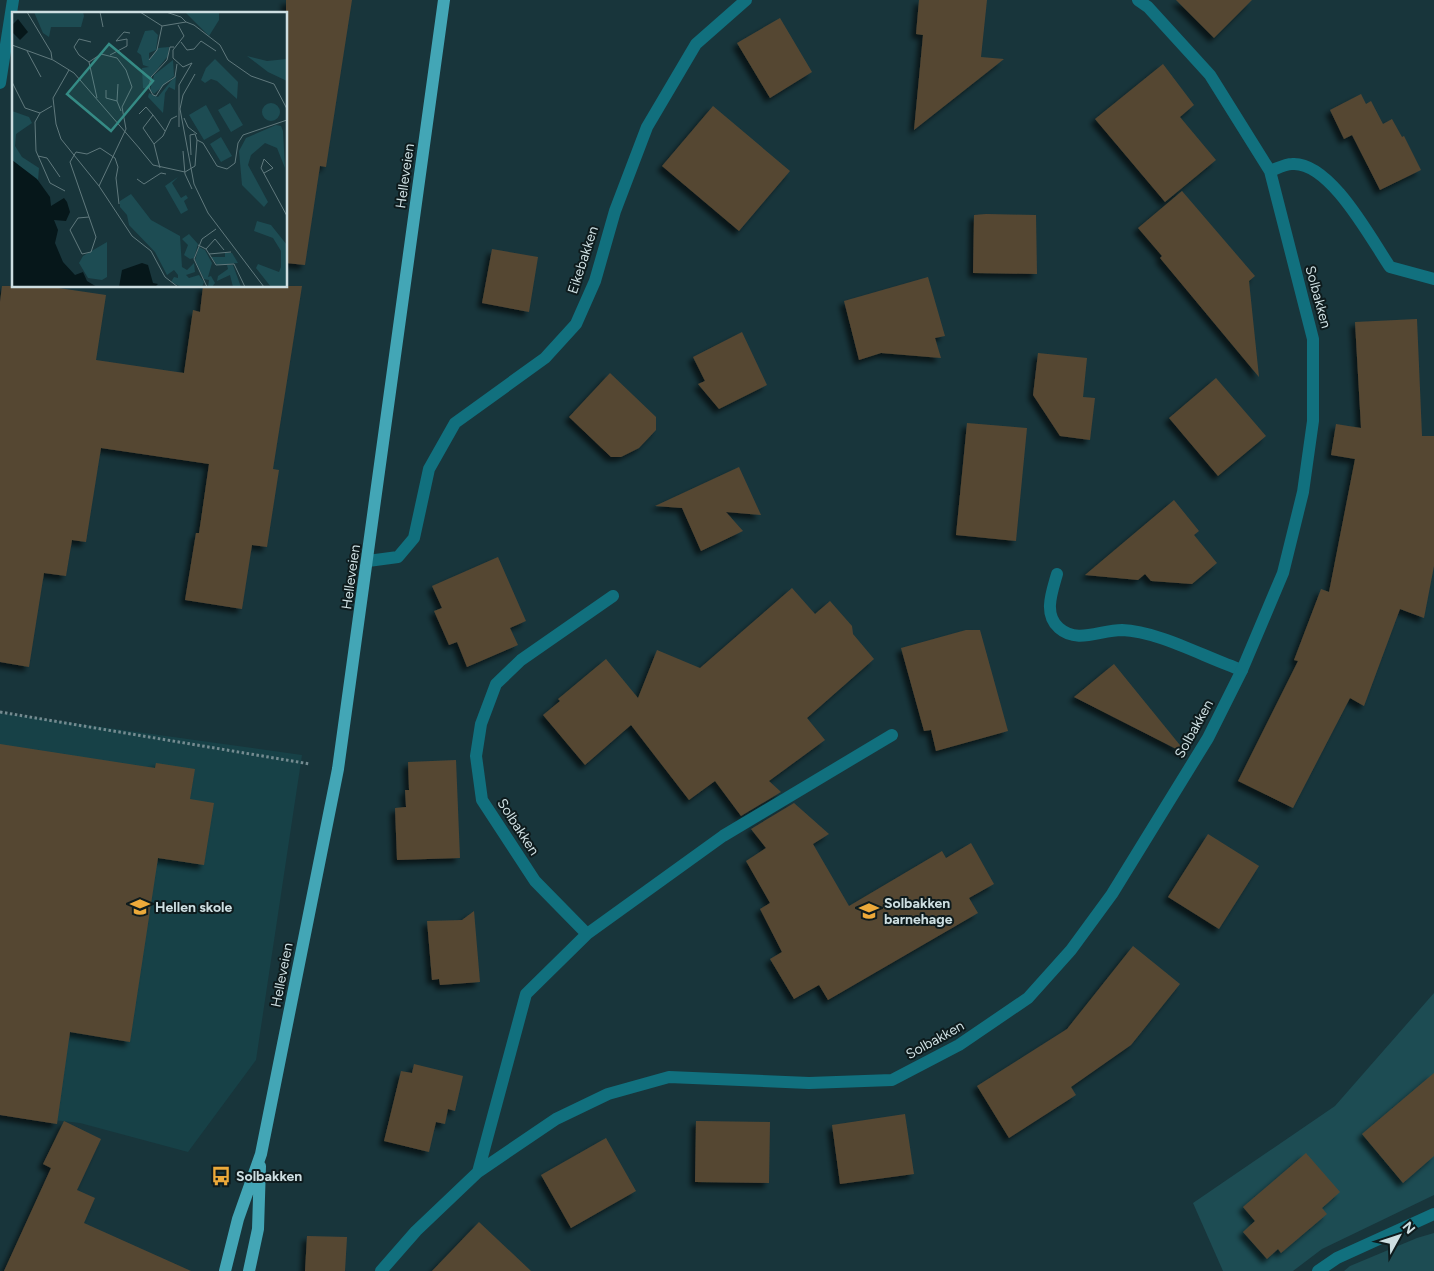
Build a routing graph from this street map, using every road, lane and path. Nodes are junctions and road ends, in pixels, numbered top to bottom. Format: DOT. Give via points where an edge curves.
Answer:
graph roads {
  1 [pos="13,0"];
  2 [pos="444,0"];
  3 [pos="746,0"];
  4 [pos="1138,0"];
  5 [pos="0,83"];
  6 [pos="1270,171"];
  7 [pos="1434,280"];
  8 [pos="368,561"];
  9 [pos="1057,574"];
  10 [pos="613,596"];
  11 [pos="1242,670"];
  12 [pos="0,712"];
  13 [pos="892,735"];
  14 [pos="338,769"];
  15 [pos="587,934"];
  16 [pos="261,1154"];
  17 [pos="478,1172"];
  18 [pos="1434,1214"];
  19 [pos="225,1271"];
  20 [pos="249,1271"];
  21 [pos="381,1271"];
  22 [pos="1318,1271"];
  1 -- 5 [label="street"];
  2 -- 8 [label="main road, Helleveien"];
  3 -- 8 [label="street, Eikebakken" via="696,44 647,127 615,211 595,281 576,324 545,358 455,423 429,469 414,538 398,557"];
  4 -- 6 [label="street, Solbakken" via="1210,75"];
  6 -- 7 [label="street" via="1292,164 1318,172 1340,191 1390,267"];
  6 -- 11 [label="street, Solbakken" via="1313,339 1313,421 1303,492 1283,573"];
  8 -- 14 [label="main road, Helleveien"];
  9 -- 11 [label="street" via="1050,598 1051,616 1058,628 1072,636 1122,630 1155,636"];
  10 -- 15 [label="street, Solbakken" via="521,660 496,684 481,724 476,756 482,800 535,881"];
  11 -- 17 [label="street, Solbakken" via="1203,747 1112,894 1071,950 1028,998 959,1045 892,1080 809,1083 669,1077 608,1094 556,1119"];
  12 -- 14 [label="path"];
  13 -- 15 [label="street" via="722,836"];
  14 -- 16 [label="main road, Helleveien"];
  15 -- 17 [label="street" via="526,994"];
  16 -- 19 [label="main road, Helleveien" via="238,1218"];
  16 -- 20 [label="main road, Helleveien" via="258,1228"];
  17 -- 21 [label="street, Solbakken" via="416,1231"];
  18 -- 22 [label="street" via="1337,1258"];
}
